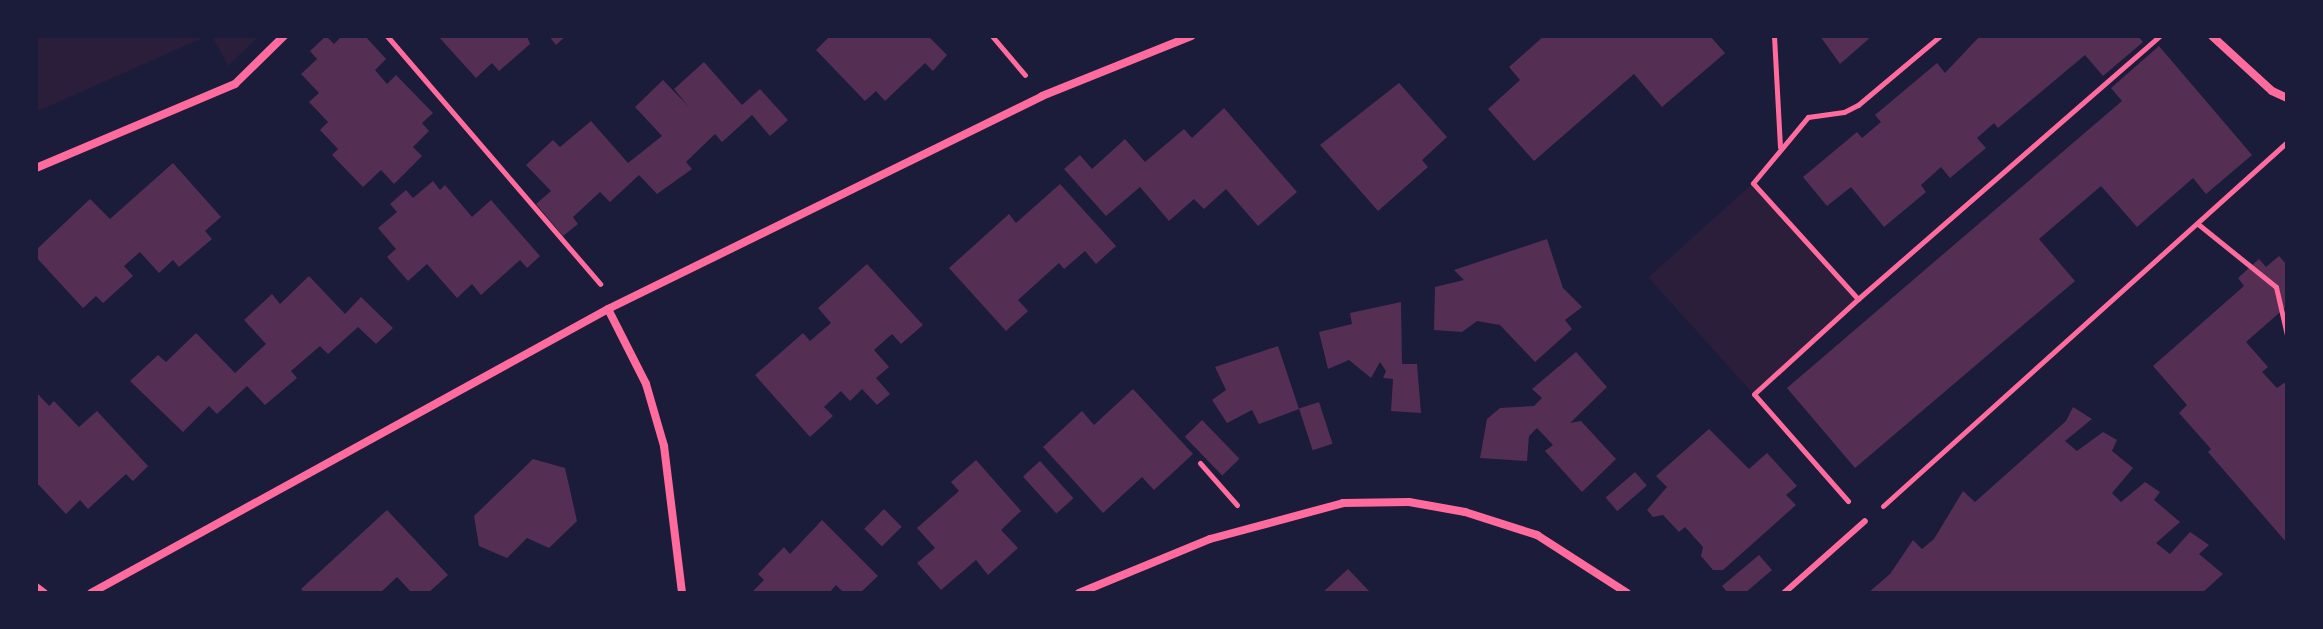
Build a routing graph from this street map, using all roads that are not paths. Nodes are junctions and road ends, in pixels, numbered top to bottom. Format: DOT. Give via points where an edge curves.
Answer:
graph roads {
  1 [pos="284,36"];
  2 [pos="1191,36"];
  3 [pos="2212,36"];
  4 [pos="2287,98"];
  5 [pos="36,168"];
  6 [pos="613,307"];
  7 [pos="1865,521"];
  8 [pos="36,587"];
  9 [pos="44,593"];
  10 [pos="91,593"];
  11 [pos="682,593"];
  12 [pos="1079,593"];
  13 [pos="1627,593"];
  14 [pos="1784,593"];
  1 -- 5 [label="street" via="235,84"];
  2 -- 6 [label="street" via="1042,96"];
  3 -- 4 [label="street" via="2260,81"];
  6 -- 10 [label="street"];
  6 -- 11 [label="street" via="646,384 664,446"];
  7 -- 14 [label="lane"];
  8 -- 9 [label="street"];
  12 -- 13 [label="street" via="1210,539 1256,526 1343,503 1409,502 1465,512 1537,535"];
}
